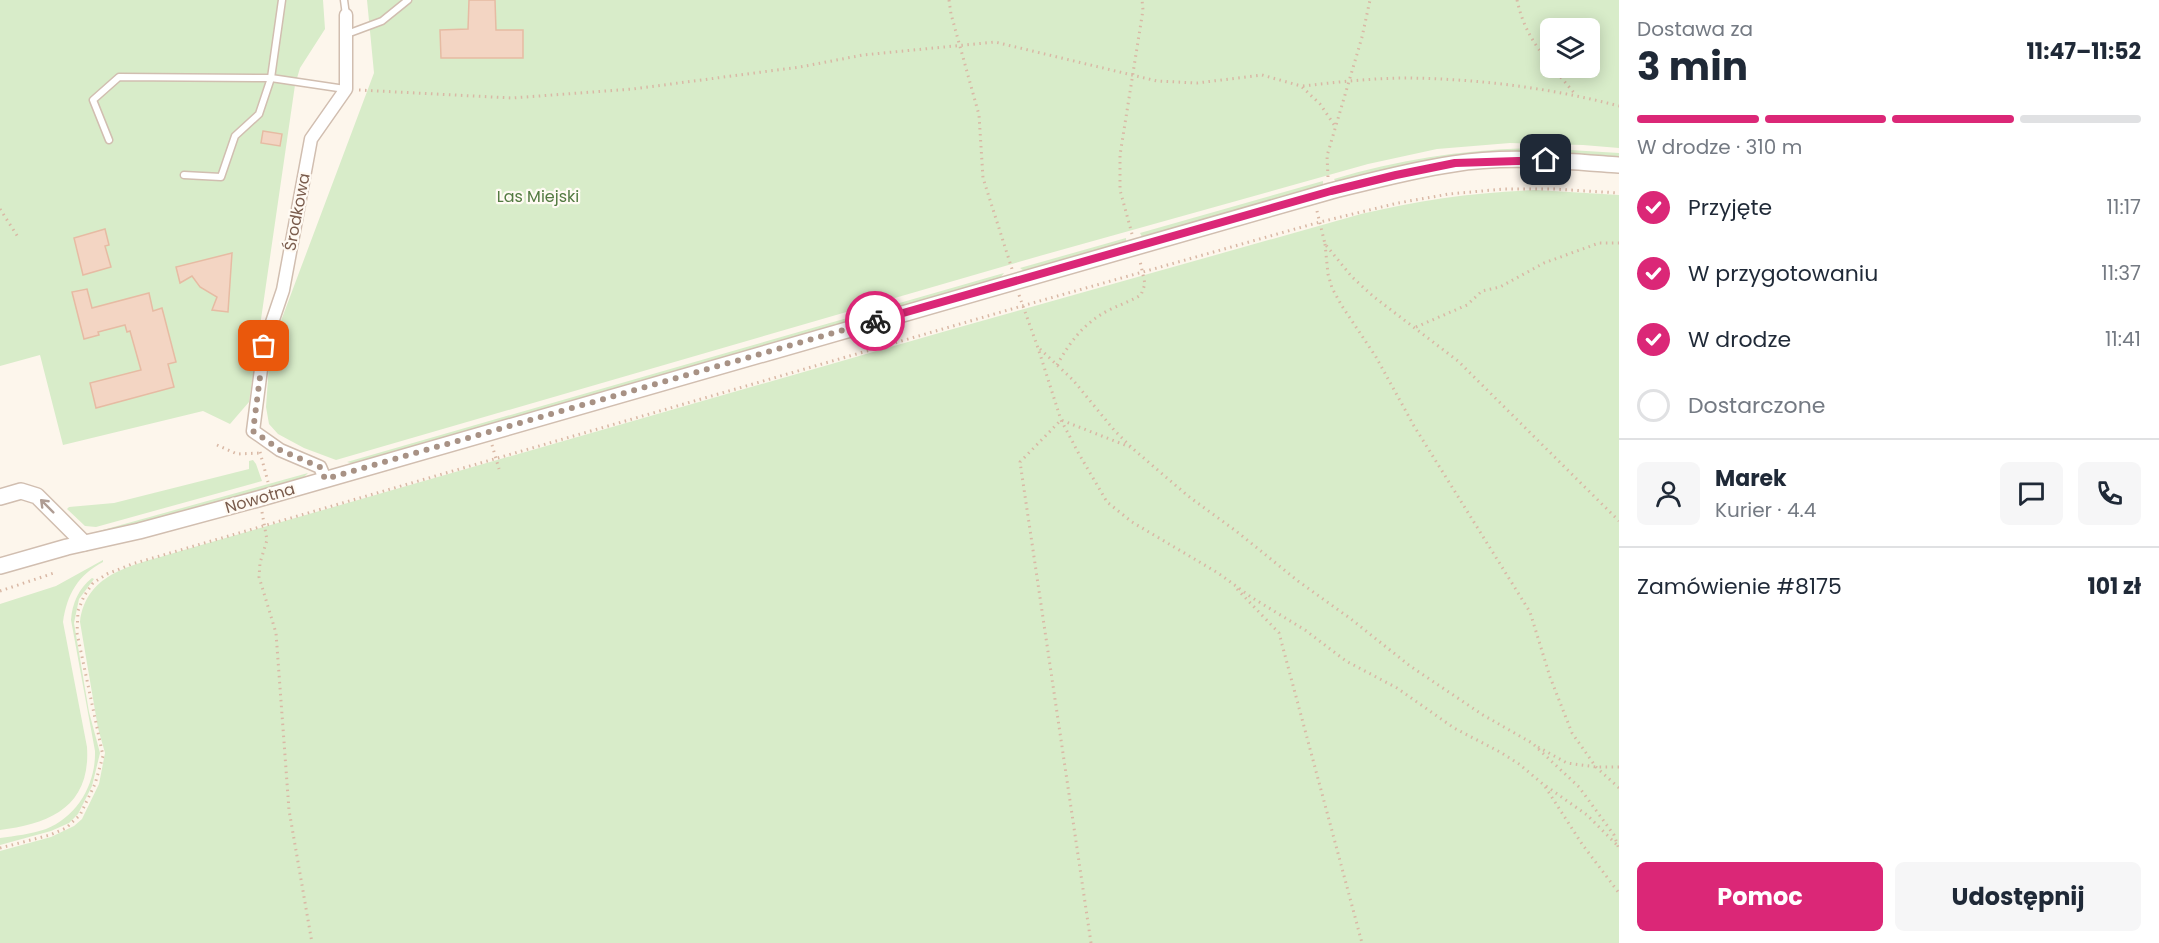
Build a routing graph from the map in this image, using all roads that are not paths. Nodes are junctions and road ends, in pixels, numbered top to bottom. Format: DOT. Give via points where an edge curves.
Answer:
graph roads {
  1 [pos="282,0"];
  2 [pos="344,0"];
  3 [pos="408,0"];
  4 [pos="346,15"];
  5 [pos="346,34"];
  6 [pos="271,78"];
  7 [pos="346,89"];
  8 [pos="109,140"];
  9 [pos="1619,165"];
  10 [pos="184,175"];
  11 [pos="325,479"];
  12 [pos="0,497"];
  13 [pos="84,543"];
  14 [pos="0,566"];
  1 -- 6 [label="lane"];
  2 -- 4 [label="lane"];
  3 -- 5 [label="lane" via="382,21"];
  4 -- 5 [label="street"];
  5 -- 7 [label="street"];
  6 -- 7 [label="lane"];
  6 -- 8 [label="lane" via="119,77 93,100"];
  6 -- 10 [label="lane" via="259,114 236,136 221,177"];
  7 -- 11 [label="street, Środkowa" via="311,139 283,290 264,346 253,431 280,450 320,467"];
  9 -- 11 [label="street, Nowotna" via="1510,160 1455,163 1396,175"];
  11 -- 13 [label="street, Nowotna"];
  13 -- 12 [label="street, one-way" via="37,496 21,491"];
  13 -- 14 [label="street, Nowotna"];
}
